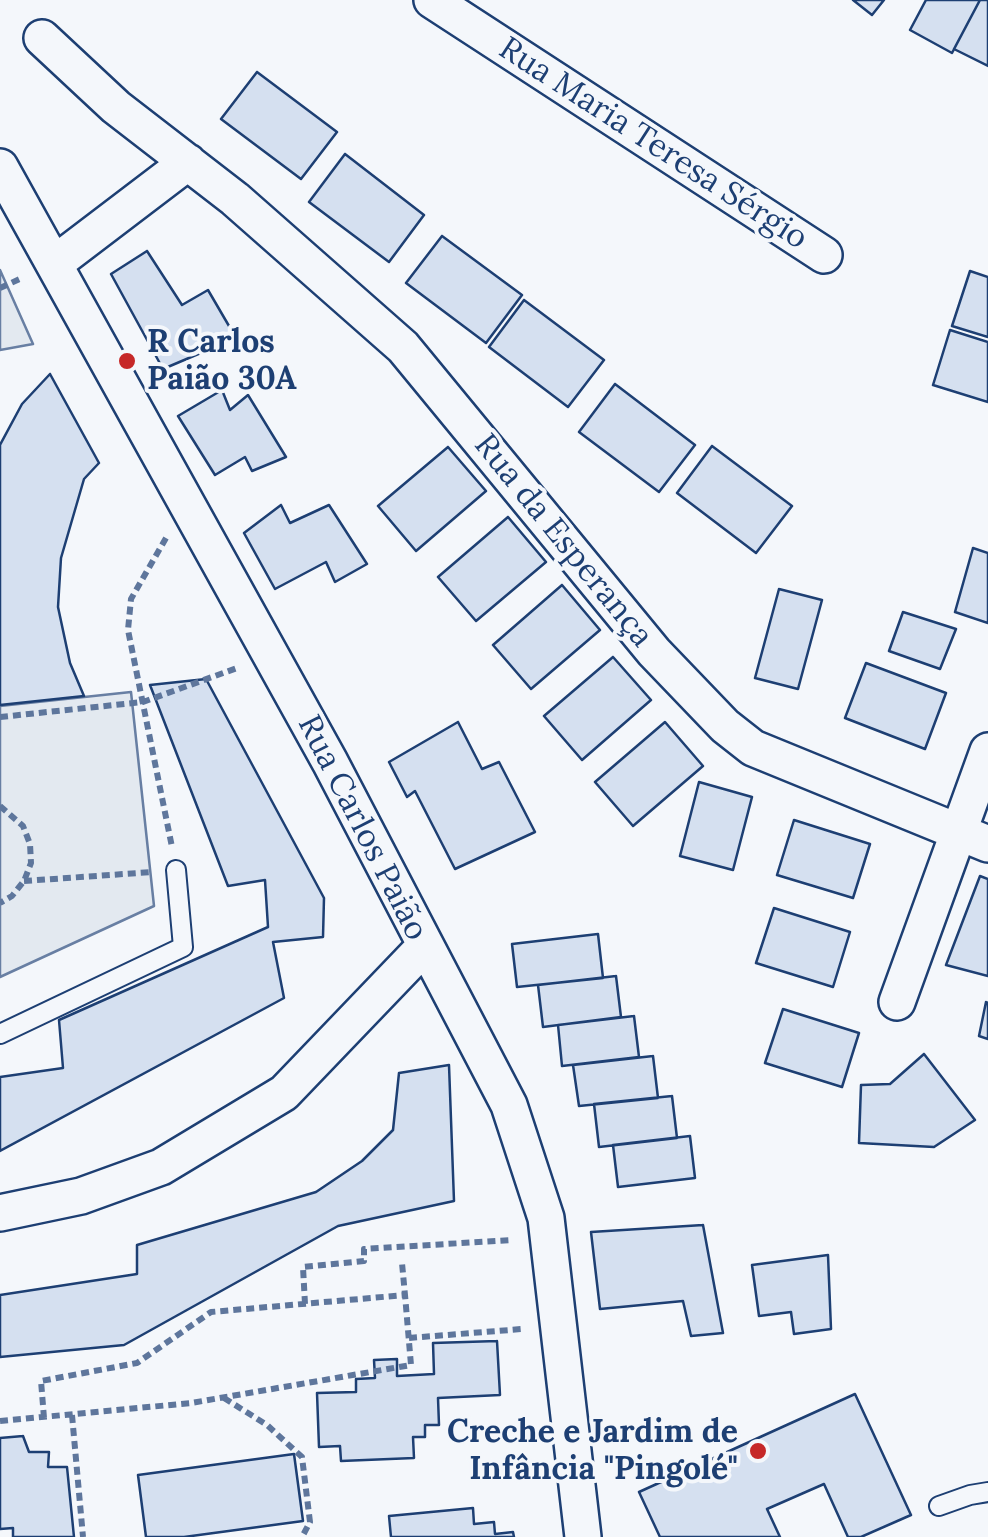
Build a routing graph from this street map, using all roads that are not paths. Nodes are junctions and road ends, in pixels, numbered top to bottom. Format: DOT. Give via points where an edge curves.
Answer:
graph roads {
  1 [pos="432,0"];
  2 [pos="42,38"];
  3 [pos="188,162"];
  4 [pos="0,167"];
  5 [pos="11,206"];
  6 [pos="824,255"];
  7 [pos="54,264"];
  8 [pos="988,751"];
  9 [pos="974,838"];
  10 [pos="176,870"];
  11 [pos="424,948"];
  12 [pos="897,1002"];
  13 [pos="0,1034"];
  14 [pos="0,1213"];
  15 [pos="988,1492"];
  16 [pos="939,1506"];
  17 [pos="583,1537"];
  1 -- 6 [label="street, Rua Maria Teresa Sérgio"];
  2 -- 3 [label="street, Rua da Esperança"];
  3 -- 7 [label="street"];
  3 -- 9 [label="street, Rua da Esperança" via="403,347 654,652 725,726 753,748"];
  4 -- 5 [label="street, Rua Carlos Paião"];
  5 -- 7 [label="street, Rua Carlos Paião"];
  7 -- 11 [label="street, Rua Carlos Paião" via="330,762"];
  8 -- 9 [label="street"];
  9 -- 12 [label="street"];
  10 -- 13 [label="lane" via="184,947"];
  11 -- 14 [label="street" via="284,1093 161,1167 81,1196"];
  11 -- 17 [label="street, Rua Carlos Paião" via="509,1105 546,1218"];
  15 -- 16 [label="lane"];
}
